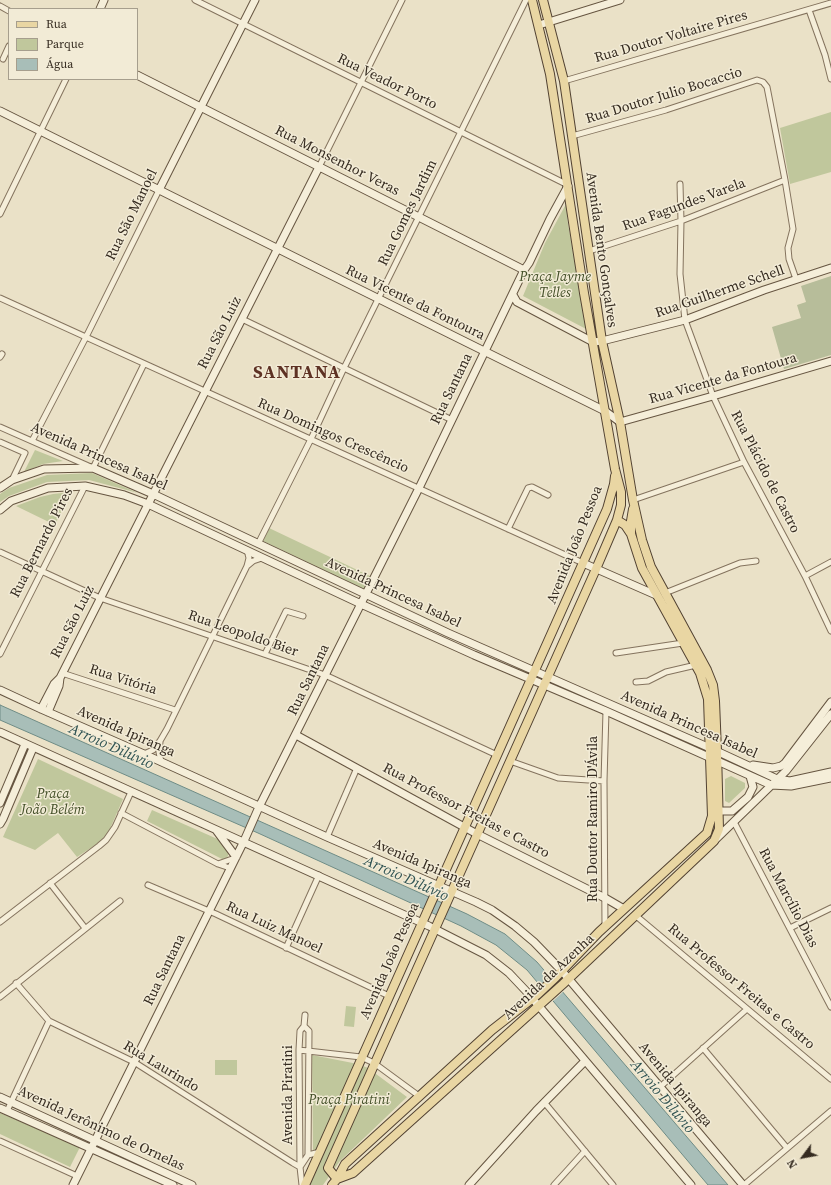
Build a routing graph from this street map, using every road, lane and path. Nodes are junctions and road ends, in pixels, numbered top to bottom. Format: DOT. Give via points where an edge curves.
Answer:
graph roads {
  1 [pos="195,0"];
  2 [pos="255,0"];
  3 [pos="402,0"];
  4 [pos="526,0"];
  5 [pos="532,0"];
  6 [pos="543,0"];
  7 [pos="620,0"];
  8 [pos="831,3"];
  9 [pos="809,10"];
  10 [pos="550,22"];
  11 [pos="243,24"];
  12 [pos="539,25"];
  13 [pos="8,48"];
  14 [pos="831,53"];
  15 [pos="825,55"];
  16 [pos="3,59"];
  17 [pos="138,76"];
  18 [pos="831,79"];
  19 [pos="66,80"];
  20 [pos="564,81"];
  21 [pos="361,82"];
  22 [pos="200,107"];
  23 [pos="0,111"];
  24 [pos="40,131"];
  25 [pos="461,132"];
  26 [pos="572,136"];
  27 [pos="319,167"];
  28 [pos="785,180"];
  29 [pos="680,184"];
  30 [pos="568,186"];
  31 [pos="159,190"];
  32 [pos="0,214"];
  33 [pos="420,217"];
  34 [pos="681,221"];
  35 [pos="278,249"];
  36 [pos="589,250"];
  37 [pos="831,268"];
  38 [pos="524,270"];
  39 [pos="796,279"];
  40 [pos="0,298"];
  41 [pos="515,298"];
  42 [pos="379,299"];
  43 [pos="242,319"];
  44 [pos="685,320"];
  45 [pos="86,337"];
  46 [pos="597,341"];
  47 [pos="485,352"];
  48 [pos="831,361"];
  49 [pos="144,364"];
  50 [pos="344,368"];
  51 [pos="205,392"];
  52 [pos="713,396"];
  53 [pos="605,411"];
  54 [pos="452,420"];
  55 [pos="620,422"];
  56 [pos="0,427"];
  57 [pos="311,439"];
  58 [pos="32,441"];
  59 [pos="0,442"];
  60 [pos="744,462"];
  61 [pos="93,468"];
  62 [pos="615,469"];
  63 [pos="12,480"];
  64 [pos="84,486"];
  65 [pos="0,488"];
  66 [pos="418,489"];
  67 [pos="153,494"];
  68 [pos="548,495"];
  69 [pos="633,502"];
  70 [pos="148,504"];
  71 [pos="0,510"];
  72 [pos="617,520"];
  73 [pos="508,529"];
  74 [pos="631,534"];
  75 [pos="258,544"];
  76 [pos="247,550"];
  77 [pos="0,552"];
  78 [pos="262,558"];
  79 [pos="756,561"];
  80 [pos="831,562"];
  81 [pos="583,563"];
  82 [pos="247,566"];
  83 [pos="596,569"];
  84 [pos="41,571"];
  85 [pos="805,576"];
  86 [pos="665,592"];
  87 [pos="366,595"];
  88 [pos="656,595"];
  89 [pos="100,598"];
  90 [pos="361,604"];
  91 [pos="303,616"];
  92 [pos="831,631"];
  93 [pos="212,636"];
  94 [pos="683,643"];
  95 [pos="616,653"];
  96 [pos="0,654"];
  97 [pos="265,654"];
  98 [pos="696,666"];
  99 [pos="535,672"];
  100 [pos="61,675"];
  101 [pos="325,675"];
  102 [pos="547,677"];
  103 [pos="531,680"];
  104 [pos="636,682"];
  105 [pos="543,685"];
  106 [pos="0,690"];
  107 [pos="831,702"];
  108 [pos="175,710"];
  109 [pos="44,711"];
  110 [pos="606,711"];
  111 [pos="831,714"];
  112 [pos="0,732"];
  113 [pos="296,735"];
  114 [pos="160,742"];
  115 [pos="25,744"];
  116 [pos="33,748"];
  117 [pos="714,750"];
  118 [pos="144,754"];
  119 [pos="497,755"];
  120 [pos="714,760"];
  121 [pos="510,761"];
  122 [pos="161,762"];
  123 [pos="745,764"];
  124 [pos="357,768"];
  125 [pos="831,772"];
  126 [pos="750,776"];
  127 [pos="831,778"];
  128 [pos="777,779"];
  129 [pos="604,781"];
  130 [pos="771,785"];
  131 [pos="131,792"];
  132 [pos="0,803"];
  133 [pos="259,807"];
  134 [pos="719,811"];
  135 [pos="121,813"];
  136 [pos="734,822"];
  137 [pos="0,824"];
  138 [pos="466,827"];
  139 [pos="216,830"];
  140 [pos="707,833"];
  141 [pos="477,834"];
  142 [pos="327,837"];
  143 [pos="245,839"];
  144 [pos="714,841"];
  145 [pos="235,857"];
  146 [pos="218,864"];
  147 [pos="230,868"];
  148 [pos="319,876"];
  149 [pos="50,883"];
  150 [pos="148,886"];
  151 [pos="439,886"];
  152 [pos="452,891"];
  153 [pos="605,898"];
  154 [pos="120,901"];
  155 [pos="831,908"];
  156 [pos="624,909"];
  157 [pos="209,911"];
  158 [pos="635,915"];
  159 [pos="0,922"];
  160 [pos="422,923"];
  161 [pos="605,927"];
  162 [pos="85,928"];
  163 [pos="790,928"];
  164 [pos="435,929"];
  165 [pos="286,948"];
  166 [pos="562,971"];
  167 [pos="566,981"];
  168 [pos="16,983"];
  169 [pos="0,996"];
  170 [pos="389,996"];
  171 [pos="535,996"];
  172 [pos="541,1004"];
  173 [pos="831,1007"];
  174 [pos="747,1010"];
  175 [pos="305,1015"];
  176 [pos="49,1021"];
  177 [pos="304,1026"];
  178 [pos="703,1048"];
  179 [pos="299,1050"];
  180 [pos="308,1050"];
  181 [pos="362,1057"];
  182 [pos="585,1061"];
  183 [pos="134,1062"];
  184 [pos="374,1063"];
  185 [pos="831,1079"];
  186 [pos="660,1086"];
  187 [pos="419,1096"];
  188 [pos="0,1097"];
  189 [pos="11,1102"];
  190 [pos="544,1102"];
  191 [pos="3,1109"];
  192 [pos="831,1111"];
  193 [pos="49,1120"];
  194 [pos="45,1128"];
  195 [pos="0,1141"];
  196 [pos="95,1141"];
  197 [pos="91,1148"];
  198 [pos="787,1148"];
  199 [pos="585,1151"];
  200 [pos="321,1152"];
  201 [pos="308,1155"];
  202 [pos="145,1164"];
  203 [pos="300,1166"];
  204 [pos="142,1172"];
  205 [pos="77,1176"];
  206 [pos="335,1182"];
  207 [pos="73,1185"];
  208 [pos="173,1185"];
  209 [pos="192,1185"];
  210 [pos="302,1185"];
  211 [pos="305,1185"];
  212 [pos="470,1185"];
  213 [pos="554,1185"];
  214 [pos="613,1185"];
  215 [pos="691,1185"];
  216 [pos="743,1185"];
  1 -- 11 [label="street, Rua Veador Porto"];
  2 -- 11 [label="street, Rua São Manoel"];
  3 -- 21 [label="street, Rua São Luiz"];
  4 -- 25 [label="street, Rua Gomes Jardim"];
  5 -- 12 [label="main road, Avenida Bento Gonçalves"];
  6 -- 10 [label="main road, Avenida Bento Gonçalves"];
  7 -- 10 [label="street"];
  8 -- 9 [label="street, Rua Doutor Voltaire Pires"];
  9 -- 15 [label="street"];
  9 -- 20 [label="street, Rua Doutor Voltaire Pires"];
  10 -- 12 [label="street"];
  10 -- 20 [label="main road, Avenida Bento Gonçalves"];
  11 -- 21 [label="street, Rua Veador Porto"];
  11 -- 22 [label="street, Rua São Manoel"];
  12 -- 30 [label="main road, Avenida Bento Gonçalves" via="550,74"];
  13 -- 16 [label="street"];
  14 -- 15 [label="street"];
  15 -- 18 [label="street"];
  17 -- 22 [label="street, Rua Monsenhor Veras"];
  19 -- 24 [label="street"];
  20 -- 26 [label="main road, Avenida Bento Gonçalves"];
  21 -- 25 [label="street, Rua Veador Porto"];
  21 -- 27 [label="street, Rua São Luiz"];
  22 -- 27 [label="street, Rua Monsenhor Veras"];
  22 -- 31 [label="street, Rua São Manoel"];
  23 -- 24 [label="street, Rua Vicente da Fontoura"];
  24 -- 31 [label="street, Rua Vicente da Fontoura"];
  24 -- 32 [label="street"];
  25 -- 30 [label="street, Rua Veador Porto"];
  25 -- 33 [label="street, Rua Gomes Jardim"];
  26 -- 28 [label="street, Rua Doutor Julio Bocaccio" via="666,110 757,80 767,87"];
  26 -- 36 [label="main road, Avenida Bento Gonçalves"];
  27 -- 33 [label="street, Rua Monsenhor Veras"];
  27 -- 35 [label="street, Rua São Luiz"];
  28 -- 34 [label="street, Rua Fagundes Varela"];
  28 -- 39 [label="street" via="793,228 788,248 789,259"];
  29 -- 34 [label="street, Rua Plácido de Castro"];
  30 -- 38 [label="street"];
  30 -- 46 [label="main road, Avenida Bento Gonçalves"];
  31 -- 35 [label="street, Rua Vicente da Fontoura"];
  31 -- 45 [label="street, Rua São Manoel"];
  33 -- 38 [label="street, Rua Monsenhor Veras"];
  33 -- 42 [label="street, Rua Gomes Jardim"];
  34 -- 36 [label="street, Rua Fagundes Varela"];
  34 -- 44 [label="street, Rua Plácido de Castro" via="680,274"];
  35 -- 42 [label="street, Rua Vicente da Fontoura"];
  35 -- 43 [label="street, Rua São Luiz"];
  36 -- 46 [label="main road, Avenida Bento Gonçalves"];
  37 -- 39 [label="street, Rua Guilherme Schell"];
  38 -- 41 [label="street"];
  39 -- 44 [label="street, Rua Guilherme Schell"];
  40 -- 45 [label="street, Rua Domingos Crescêncio"];
  41 -- 46 [label="street"];
  41 -- 47 [label="street, Rua Santana" via="509,302"];
  42 -- 47 [label="street, Rua Vicente da Fontoura"];
  42 -- 50 [label="street, Rua Gomes Jardim"];
  43 -- 50 [label="street"];
  43 -- 51 [label="street, Rua São Luiz"];
  44 -- 46 [label="street, Rua Guilherme Schell"];
  44 -- 52 [label="street, Rua Plácido de Castro"];
  45 -- 49 [label="street, Rua Domingos Crescêncio"];
  45 -- 58 [label="street, Rua São Manoel"];
  46 -- 53 [label="main road, Avenida Bento Gonçalves"];
  46 -- 55 [label="main road, Avenida Bento Gonçalves"];
  47 -- 53 [label="street, Rua Vicente da Fontoura"];
  47 -- 54 [label="street, Rua Santana"];
  48 -- 52 [label="street, Rua Vicente da Fontoura"];
  49 -- 51 [label="street, Rua Domingos Crescêncio"];
  49 -- 61 [label="street"];
  50 -- 54 [label="street"];
  50 -- 57 [label="street, Rua Gomes Jardim"];
  51 -- 57 [label="street, Rua Domingos Crescêncio"];
  51 -- 67 [label="street, Rua São Luiz"];
  52 -- 55 [label="street, Rua Vicente da Fontoura"];
  52 -- 60 [label="street, Rua Plácido de Castro"];
  53 -- 55 [label="street, Rua Vicente da Fontoura"];
  53 -- 62 [label="main road, Avenida Bento Gonçalves"];
  54 -- 66 [label="street, Rua Santana"];
  55 -- 69 [label="main road, Avenida Bento Gonçalves"];
  56 -- 58 [label="street, Avenida Princesa Isabel"];
  57 -- 66 [label="street, Rua Domingos Crescêncio"];
  57 -- 75 [label="street, Rua Gomes Jardim"];
  58 -- 61 [label="street, Avenida Princesa Isabel"];
  59 -- 63 [label="street, Avenida Princesa Isabel" via="25,454"];
  60 -- 69 [label="street"];
  60 -- 85 [label="street, Rua Plácido de Castro"];
  61 -- 63 [label="street" via="44,470"];
  61 -- 67 [label="street, Avenida Princesa Isabel"];
  62 -- 72 [label="main road, Avenida João Pessoa" via="621,498"];
  62 -- 81 [label="main road, Avenida João Pessoa" via="607,509"];
  63 -- 65 [label="street"];
  64 -- 70 [label="street, Avenida Princesa Isabel" via="124,495"];
  64 -- 71 [label="street" via="48,488 11,501"];
  64 -- 84 [label="street, Rua Bernardo Pires"];
  66 -- 73 [label="street, Rua Domingos Crescêncio"];
  66 -- 87 [label="street, Rua Santana"];
  67 -- 70 [label="street, Rua São Luiz"];
  67 -- 75 [label="street, Avenida Princesa Isabel"];
  68 -- 73 [label="street" via="532,487 528,488"];
  69 -- 74 [label="main road, Avenida Bento Gonçalves"];
  69 -- 86 [label="main road, Avenida Bento Gonçalves" via="649,560"];
  70 -- 76 [label="street, Avenida Princesa Isabel"];
  70 -- 89 [label="street, Rua São Luiz"];
  72 -- 74 [label="main road" via="625,525"];
  72 -- 83 [label="main road, Avenida João Pessoa"];
  73 -- 81 [label="street, Rua Domingos Crescêncio"];
  74 -- 88 [label="main road, Avenida Bento Gonçalves" via="642,568"];
  75 -- 87 [label="street, Avenida Princesa Isabel"];
  76 -- 78 [label="street, Avenida Princesa Isabel"];
  76 -- 82 [label="street"];
  77 -- 84 [label="street, Rua Leopoldo Bier"];
  78 -- 82 [label="street"];
  78 -- 90 [label="street, Avenida Princesa Isabel"];
  79 -- 86 [label="street" via="740,563"];
  80 -- 85 [label="street"];
  81 -- 83 [label="street, Rua Domingos Crescêncio"];
  81 -- 99 [label="main road, Avenida João Pessoa"];
  82 -- 93 [label="street"];
  83 -- 88 [label="street, Rua Domingos Crescêncio"];
  83 -- 102 [label="main road, Avenida João Pessoa"];
  84 -- 89 [label="street, Rua Leopoldo Bier"];
  84 -- 96 [label="street, Rua Bernardo Pires"];
  85 -- 92 [label="street, Rua Plácido de Castro"];
  86 -- 117 [label="main road, Avenida Bento Gonçalves" via="708,670 713,685"];
  87 -- 90 [label="street, Rua Santana"];
  87 -- 99 [label="street, Avenida Princesa Isabel"];
  88 -- 94 [label="main road, Avenida Bento Gonçalves"];
  89 -- 93 [label="street, Rua Leopoldo Bier"];
  89 -- 100 [label="street, Rua São Luiz"];
  90 -- 101 [label="street, Rua Santana"];
  90 -- 103 [label="street, Avenida Princesa Isabel"];
  91 -- 97 [label="street" via="286,611"];
  93 -- 97 [label="street, Rua Leopoldo Bier"];
  93 -- 108 [label="street"];
  94 -- 95 [label="street"];
  94 -- 98 [label="main road, Avenida Bento Gonçalves"];
  97 -- 101 [label="street, Rua Leopoldo Bier"];
  98 -- 104 [label="street" via="666,672 648,681"];
  98 -- 117 [label="main road, Avenida Bento Gonçalves" via="708,699"];
  99 -- 102 [label="street, Avenida Princesa Isabel"];
  99 -- 103 [label="main road, Avenida João Pessoa"];
  100 -- 108 [label="street, Rua Vitória"];
  100 -- 109 [label="street, Rua São Luiz" via="54,684"];
  101 -- 113 [label="street, Rua Santana"];
  101 -- 119 [label="street, Rua Leopoldo Bier"];
  102 -- 105 [label="main road, Avenida João Pessoa"];
  102 -- 117 [label="street, Avenida Princesa Isabel"];
  103 -- 105 [label="street, Avenida Princesa Isabel"];
  103 -- 119 [label="main road, Avenida João Pessoa"];
  105 -- 110 [label="street, Avenida Princesa Isabel"];
  105 -- 121 [label="main road, Avenida João Pessoa"];
  106 -- 109 [label="street, Avenida Ipiranga"];
  107 -- 123 [label="street" via="781,766 772,768"];
  108 -- 114 [label="street"];
  109 -- 118 [label="street, Avenida Ipiranga"];
  110 -- 120 [label="street, Avenida Princesa Isabel"];
  110 -- 129 [label="street, Rua Doutor Ramiro D'Ávila"];
  111 -- 128 [label="street, Avenida da Azenha"];
  112 -- 115 [label="street"];
  113 -- 124 [label="street, Rua Professor Freitas e Castro"];
  113 -- 133 [label="street, Rua Santana"];
  114 -- 118 [label="street" via="153,750"];
  114 -- 122 [label="street"];
  115 -- 116 [label="street"];
  115 -- 132 [label="street"];
  116 -- 131 [label="street"];
  116 -- 137 [label="street"];
  117 -- 120 [label="main road, Avenida Bento Gonçalves"];
  117 -- 123 [label="street, Avenida Princesa Isabel"];
  118 -- 122 [label="street, Avenida Ipiranga"];
  119 -- 138 [label="main road, Avenida João Pessoa"];
  120 -- 126 [label="street, Avenida Princesa Isabel"];
  120 -- 134 [label="main road, Avenida Bento Gonçalves"];
  120 -- 140 [label="main road, Avenida Bento Gonçalves" via="712,816"];
  121 -- 129 [label="street" via="558,778"];
  121 -- 141 [label="main road, Avenida João Pessoa"];
  122 -- 133 [label="street, Avenida Ipiranga"];
  123 -- 128 [label="street, Avenida Princesa Isabel"];
  124 -- 138 [label="street, Rua Professor Freitas e Castro"];
  124 -- 142 [label="street"];
  125 -- 128 [label="street" via="790,781"];
  126 -- 130 [label="street, Avenida Princesa Isabel"];
  126 -- 134 [label="street" via="753,787 748,797 732,811"];
  127 -- 130 [label="street" via="791,786"];
  128 -- 130 [label="street, Avenida da Azenha"];
  129 -- 153 [label="street, Rua Doutor Ramiro D'Ávila"];
  130 -- 136 [label="street, Avenida da Azenha"];
  131 -- 135 [label="street"];
  131 -- 139 [label="street"];
  133 -- 142 [label="street, Avenida Ipiranga"];
  133 -- 143 [label="street, Rua Santana"];
  134 -- 144 [label="main road, Avenida Bento Gonçalves" via="719,829"];
  135 -- 146 [label="street"];
  135 -- 149 [label="street" via="106,840"];
  136 -- 144 [label="street, Avenida da Azenha"];
  136 -- 163 [label="street, Rua Marcílio Dias"];
  138 -- 141 [label="street, Rua Professor Freitas e Castro"];
  138 -- 151 [label="main road, Avenida João Pessoa"];
  139 -- 143 [label="street"];
  139 -- 145 [label="street"];
  140 -- 156 [label="main road, Avenida da Azenha"];
  141 -- 152 [label="main road, Avenida João Pessoa"];
  141 -- 153 [label="street, Rua Professor Freitas e Castro"];
  142 -- 151 [label="street, Avenida Ipiranga"];
  143 -- 145 [label="street, Rua Santana"];
  143 -- 148 [label="street"];
  144 -- 158 [label="main road, Avenida da Azenha"];
  145 -- 146 [label="street"];
  145 -- 147 [label="street, Rua Santana"];
  146 -- 147 [label="street"];
  147 -- 157 [label="street, Rua Santana"];
  148 -- 160 [label="street"];
  148 -- 165 [label="street"];
  149 -- 159 [label="street"];
  149 -- 162 [label="street"];
  150 -- 157 [label="street, Rua Luiz Manoel"];
  151 -- 152 [label="street, Avenida Ipiranga"];
  151 -- 160 [label="main road, Avenida João Pessoa"];
  152 -- 164 [label="main road, Avenida João Pessoa"];
  152 -- 166 [label="street, Avenida Ipiranga" via="492,910 515,926"];
  153 -- 156 [label="street, Rua Professor Freitas e Castro"];
  153 -- 161 [label="street, Rua Doutor Ramiro D'Ávila"];
  154 -- 162 [label="street"];
  155 -- 163 [label="street"];
  156 -- 161 [label="main road, Avenida da Azenha"];
  157 -- 165 [label="street, Rua Luiz Manoel"];
  157 -- 183 [label="street, Rua Santana"];
  158 -- 167 [label="main road, Avenida da Azenha"];
  158 -- 174 [label="street, Rua Professor Freitas e Castro"];
  160 -- 164 [label="street"];
  160 -- 170 [label="main road, Avenida João Pessoa"];
  161 -- 166 [label="main road, Avenida da Azenha"];
  162 -- 168 [label="street"];
  163 -- 173 [label="street, Rua Marcílio Dias"];
  164 -- 171 [label="street" via="486,955"];
  164 -- 184 [label="main road, Avenida João Pessoa"];
  165 -- 170 [label="street, Rua Luiz Manoel"];
  166 -- 167 [label="street, Avenida Ipiranga"];
  166 -- 171 [label="main road, Avenida da Azenha"];
  167 -- 172 [label="main road, Avenida da Azenha"];
  167 -- 186 [label="street, Avenida Ipiranga"];
  168 -- 169 [label="street"];
  168 -- 176 [label="street, Rua Laurindo"];
  170 -- 181 [label="main road, Avenida João Pessoa"];
  171 -- 172 [label="street"];
  171 -- 187 [label="main road, Avenida da Azenha" via="492,1030"];
  172 -- 182 [label="street"];
  172 -- 206 [label="main road, Avenida da Azenha" via="353,1173"];
  174 -- 178 [label="street"];
  174 -- 185 [label="street, Rua Professor Freitas e Castro"];
  175 -- 177 [label="street, Avenida Piratini"];
  176 -- 183 [label="street, Rua Laurindo"];
  176 -- 189 [label="street"];
  177 -- 179 [label="street, Avenida Piratini" via="300,1031"];
  177 -- 180 [label="street, Avenida Piratini" via="309,1031"];
  178 -- 186 [label="street"];
  178 -- 198 [label="street"];
  179 -- 180 [label="street"];
  179 -- 203 [label="street, Avenida Piratini"];
  180 -- 181 [label="street"];
  180 -- 201 [label="street, Avenida Piratini"];
  181 -- 184 [label="street"];
  181 -- 200 [label="main road, Avenida João Pessoa"];
  182 -- 190 [label="street"];
  182 -- 215 [label="street"];
  183 -- 196 [label="street, Rua Santana"];
  183 -- 203 [label="street, Rua Laurindo"];
  184 -- 187 [label="street"];
  184 -- 206 [label="main road, Avenida João Pessoa" via="328,1168"];
  186 -- 216 [label="street, Avenida Ipiranga"];
  187 -- 206 [label="main road, Avenida da Azenha" via="345,1164"];
  188 -- 189 [label="street, Avenida Jerônimo de Ornelas"];
  189 -- 191 [label="street"];
  189 -- 193 [label="street, Avenida Jerônimo de Ornelas"];
  190 -- 199 [label="street"];
  190 -- 212 [label="street"];
  191 -- 194 [label="street, Avenida Jerônimo de Ornelas"];
  192 -- 198 [label="street"];
  193 -- 194 [label="street"];
  193 -- 196 [label="street, Avenida Jerônimo de Ornelas"];
  194 -- 197 [label="street, Avenida Jerônimo de Ornelas"];
  195 -- 205 [label="street"];
  196 -- 197 [label="street, Rua Santana"];
  196 -- 202 [label="street, Avenida Jerônimo de Ornelas"];
  197 -- 204 [label="street, Avenida Jerônimo de Ornelas"];
  197 -- 205 [label="street, Rua Santana"];
  198 -- 216 [label="street"];
  199 -- 213 [label="street"];
  199 -- 214 [label="street"];
  200 -- 201 [label="street, Avenida Piratini"];
  200 -- 211 [label="main road, Avenida João Pessoa"];
  201 -- 203 [label="street, Avenida Piratini"];
  202 -- 204 [label="street"];
  202 -- 209 [label="street, Avenida Jerônimo de Ornelas"];
  203 -- 210 [label="street, Avenida Piratini"];
  204 -- 208 [label="street, Avenida Jerônimo de Ornelas"];
  205 -- 207 [label="street, Rua Santana"];
}
